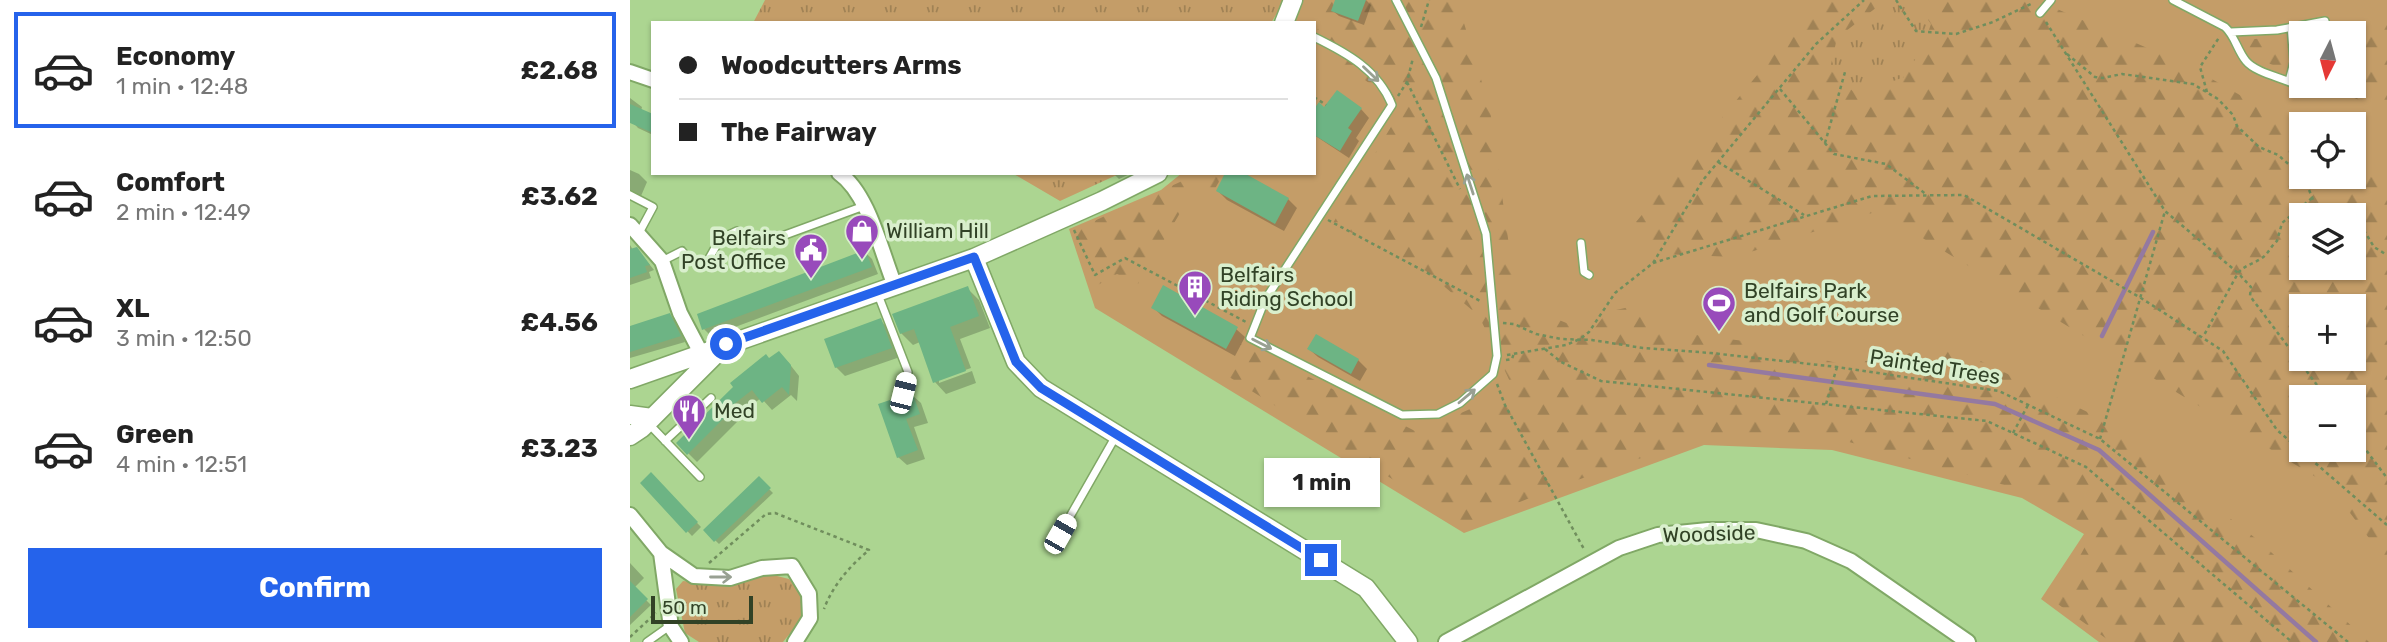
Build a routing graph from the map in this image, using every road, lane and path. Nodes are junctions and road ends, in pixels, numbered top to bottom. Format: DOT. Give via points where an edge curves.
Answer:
graph roads {
  1 [pos="1293,0"];
  2 [pos="1396,0"];
  3 [pos="1864,0"];
  4 [pos="1896,0"];
  5 [pos="2028,0"];
  6 [pos="2051,0"];
  7 [pos="2173,0"];
  8 [pos="2040,13"];
  9 [pos="1285,21"];
  10 [pos="2289,27"];
  11 [pos="2228,29"];
  12 [pos="1316,38"];
  13 [pos="2066,54"];
  14 [pos="630,72"];
  15 [pos="1845,72"];
  16 [pos="651,79"];
  17 [pos="2289,81"];
  18 [pos="1407,82"];
  19 [pos="1779,88"];
  20 [pos="2207,92"];
  21 [pos="1316,98"];
  22 [pos="1326,104"];
  23 [pos="1825,143"];
  24 [pos="1718,162"];
  25 [pos="2289,165"];
  26 [pos="842,175"];
  27 [pos="1153,175"];
  28 [pos="2308,189"];
  29 [pos="1462,194"];
  30 [pos="630,195"];
  31 [pos="1927,195"];
  32 [pos="2312,198"];
  33 [pos="2314,203"];
  34 [pos="864,206"];
  35 [pos="2165,211"];
  36 [pos="1067,216"];
  37 [pos="1320,216"];
  38 [pos="1806,216"];
  39 [pos="635,229"];
  40 [pos="737,231"];
  41 [pos="2366,234"];
  42 [pos="774,239"];
  43 [pos="1581,243"];
  44 [pos="2387,256"];
  45 [pos="974,257"];
  46 [pos="662,261"];
  47 [pos="1653,264"];
  48 [pos="2238,273"];
  49 [pos="1590,275"];
  50 [pos="895,286"];
  51 [pos="877,292"];
  52 [pos="2141,298"];
  53 [pos="1492,307"];
  54 [pos="1493,322"];
  55 [pos="1255,326"];
  56 [pos="2202,337"];
  57 [pos="1580,339"];
  58 [pos="726,344"];
  59 [pos="1545,349"];
  60 [pos="701,354"];
  61 [pos="1497,356"];
  62 [pos="670,365"];
  63 [pos="1837,367"];
  64 [pos="1493,374"];
  65 [pos="630,379"];
  66 [pos="2317,385"];
  67 [pos="681,388"];
  68 [pos="903,393"];
  69 [pos="711,398"];
  70 [pos="1826,404"];
  71 [pos="2028,405"];
  72 [pos="630,415"];
  73 [pos="650,420"];
  74 [pos="2013,433"];
  75 [pos="1118,434"];
  76 [pos="630,436"];
  77 [pos="2100,439"];
  78 [pos="665,441"];
  79 [pos="2366,450"];
  80 [pos="700,477"];
  81 [pos="2387,478"];
  82 [pos="630,516"];
  83 [pos="2387,525"];
  84 [pos="1060,534"];
  85 [pos="661,552"];
  86 [pos="1592,563"];
  87 [pos="668,603"];
  88 [pos="671,625"];
  89 [pos="630,637"];
  90 [pos="647,642"];
  91 [pos="681,642"];
  92 [pos="794,642"];
  93 [pos="1408,642"];
  94 [pos="1446,642"];
  95 [pos="1968,642"];
  96 [pos="2292,642"];
  97 [pos="2348,642"];
  1 -- 9 [label="street"];
  53 -- 2 [label="lane, one-way" via="1486,234 1436,78"];
  3 -- 19 [label="path" via="1816,44"];
  4 -- 5 [label="path" via="1916,31 1956,34 2006,16 2031,4"];
  6 -- 8 [label="lane"];
  7 -- 11 [label="lane"];
  8 -- 13 [label="path"];
  10 -- 11 [label="lane"];
  11 -- 17 [label="lane" via="2248,64"];
  11 -- 20 [label="path" via="2200,67"];
  12 -- 37 [label="lane, one-way" via="1349,53 1385,89 1392,105"];
  13 -- 20 [label="path" via="2095,77 2122,74 2164,79 2193,84"];
  13 -- 35 [label="path"];
  14 -- 16 [label="street"];
  15 -- 23 [label="path"];
  18 -- 29 [label="path"];
  19 -- 23 [label="path"];
  19 -- 24 [label="path"];
  20 -- 25 [label="path" via="2259,147"];
  21 -- 22 [label="path"];
  23 -- 31 [label="path" via="1833,154 1886,164"];
  24 -- 38 [label="path"];
  24 -- 47 [label="path"];
  26 -- 34 [label="street"];
  27 -- 36 [label="street"];
  28 -- 32 [label="path"];
  30 -- 39 [label="lane" via="653,207"];
  31 -- 38 [label="path" via="1872,196"];
  31 -- 52 [label="path" via="1964,195"];
  32 -- 33 [label="path"];
  32 -- 48 [label="path" via="2282,223 2277,241 2265,257"];
  34 -- 42 [label="lane"];
  34 -- 50 [label="street"];
  35 -- 48 [label="path"];
  35 -- 52 [label="path"];
  36 -- 45 [label="street"];
  36 -- 55 [label="path" via="1095,275 1125,258"];
  37 -- 53 [label="path"];
  37 -- 55 [label="lane" via="1265,300"];
  38 -- 47 [label="path"];
  39 -- 46 [label="street"];
  40 -- 46 [label="lane" via="720,239 707,262 698,264 682,251"];
  41 -- 44 [label="path"];
  43 -- 49 [label="lane" via="1584,272"];
  45 -- 50 [label="street"];
  45 -- 75 [label="street" via="1016,362 1041,388"];
  46 -- 60 [label="street" via="680,313"];
  47 -- 57 [label="path" via="1615,293"];
  48 -- 56 [label="path"];
  48 -- 66 [label="path"];
  50 -- 51 [label="street"];
  51 -- 58 [label="street"];
  51 -- 68 [label="lane" via="908,372"];
  52 -- 56 [label="path"];
  52 -- 77 [label="path"];
  53 -- 54 [label="lane"];
  54 -- 57 [label="path, Painted Trees" via="1561,339"];
  54 -- 61 [label="lane"];
  55 -- 64 [label="lane, one-way" via="1250,338 1402,415 1438,414 1460,403"];
  56 -- 83 [label="path" via="2223,351 2277,429"];
  57 -- 59 [label="path"];
  57 -- 63 [label="path, Painted Trees"];
  58 -- 60 [label="street"];
  58 -- 67 [label="street"];
  59 -- 61 [label="path"];
  59 -- 70 [label="path" via="1601,381"];
  60 -- 62 [label="street"];
  61 -- 64 [label="lane"];
  62 -- 65 [label="street"];
  62 -- 67 [label="street"];
  63 -- 70 [label="path"];
  63 -- 71 [label="path, Painted Trees" via="1999,391"];
  64 -- 86 [label="path" via="1505,405"];
  67 -- 73 [label="street"];
  69 -- 78 [label="lane"];
  70 -- 74 [label="path" via="1987,421"];
  71 -- 74 [label="path"];
  71 -- 77 [label="path, Painted Trees"];
  72 -- 73 [label="street"];
  73 -- 76 [label="street"];
  73 -- 78 [label="lane"];
  74 -- 96 [label="path" via="2086,467"];
  75 -- 84 [label="lane"];
  75 -- 93 [label="street" via="1366,588"];
  77 -- 97 [label="path, Painted Trees"];
  78 -- 80 [label="lane"];
  79 -- 81 [label="path"];
  82 -- 85 [label="street"];
  85 -- 87 [label="street"];
  85 -- 92 [label="street, one-way" via="694,576 730,578 761,568 792,566 809,594 810,618"];
  86 -- 94 [label="street, Woodside"];
  86 -- 95 [label="street, Woodside" via="1658,535 1756,530 1806,541 1851,561"];
  87 -- 88 [label="street"];
  87 -- 89 [label="path"];
  88 -- 90 [label="lane"];
  88 -- 91 [label="street"];
}
